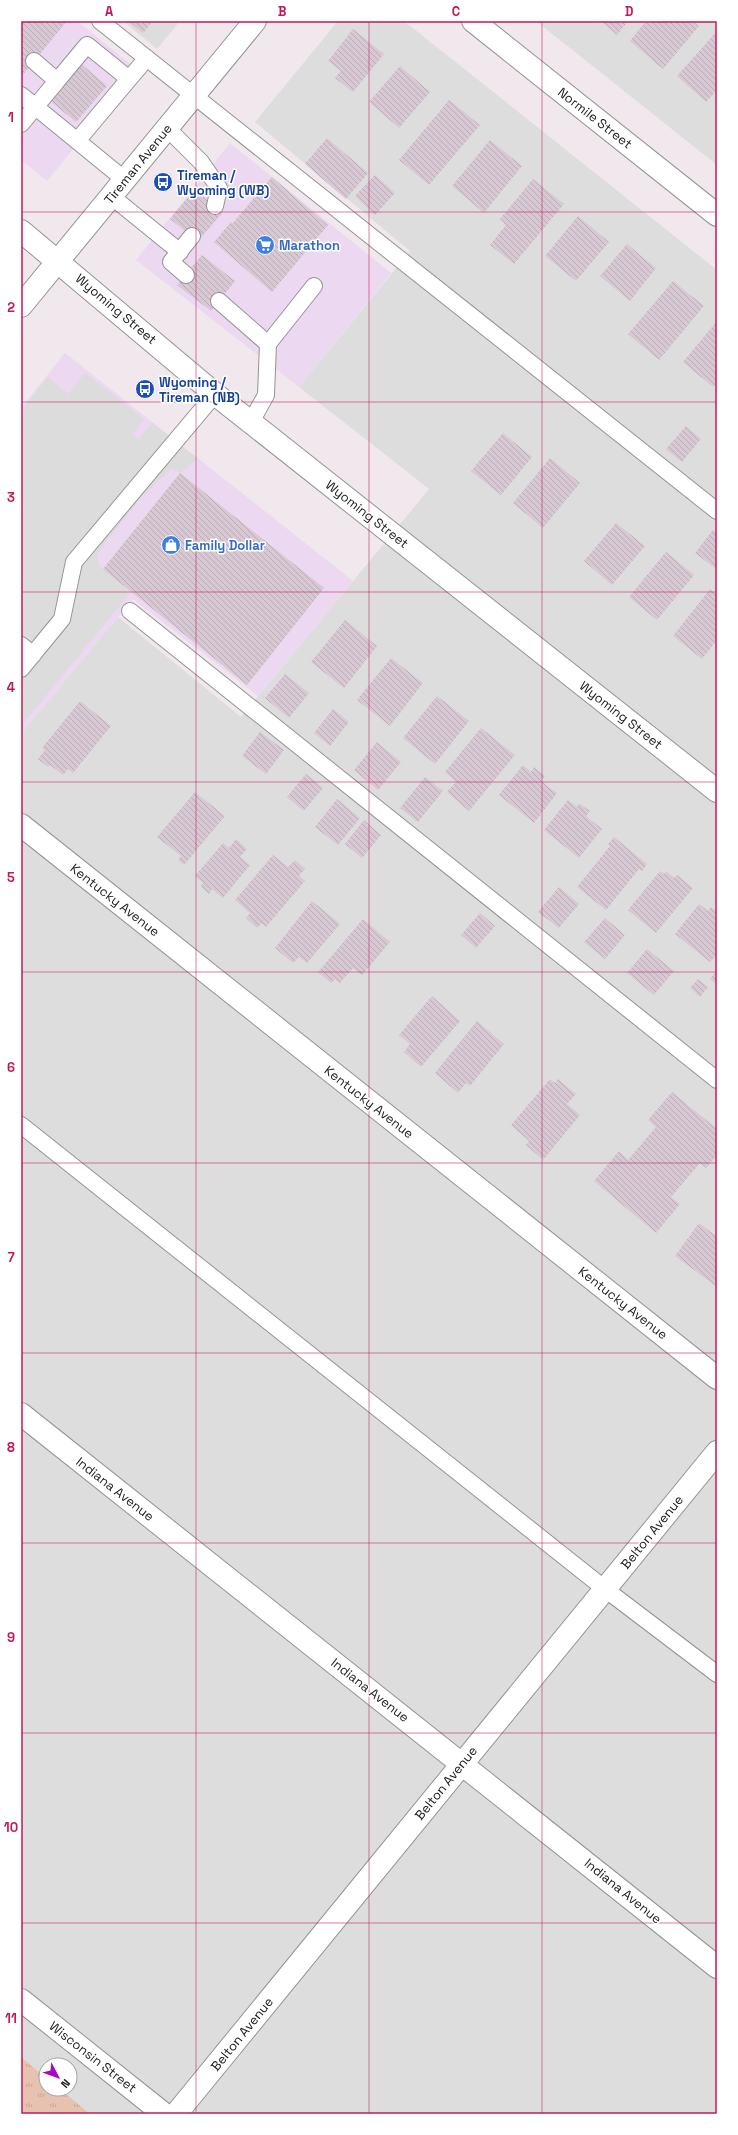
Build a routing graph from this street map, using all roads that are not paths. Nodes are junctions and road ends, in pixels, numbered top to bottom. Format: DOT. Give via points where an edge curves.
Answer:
graph roads {
  1 [pos="100,21"];
  2 [pos="255,21"];
  3 [pos="473,21"];
  4 [pos="146,58"];
  5 [pos="34,61"];
  6 [pos="57,80"];
  7 [pos="129,80"];
  8 [pos="21,95"];
  9 [pos="194,96"];
  10 [pos="35,107"];
  11 [pos="21,124"];
  12 [pos="167,128"];
  13 [pos="77,141"];
  14 [pos="118,188"];
  15 [pos="215,206"];
  16 [pos="717,215"];
  17 [pos="21,231"];
  18 [pos="192,236"];
  19 [pos="180,252"];
  20 [pos="59,261"];
  21 [pos="186,275"];
  22 [pos="314,286"];
  23 [pos="219,301"];
  24 [pos="21,306"];
  25 [pos="268,344"];
  26 [pos="215,394"];
  27 [pos="251,422"];
  28 [pos="717,511"];
  29 [pos="130,611"];
  30 [pos="27,650"];
  31 [pos="21,669"];
  32 [pos="717,792"];
  33 [pos="21,825"];
  34 [pos="717,1080"];
  35 [pos="21,1125"];
  36 [pos="717,1378"];
  37 [pos="21,1414"];
  38 [pos="717,1452"];
  39 [pos="605,1589"];
  40 [pos="717,1674"];
  41 [pos="463,1763"];
  42 [pos="717,1966"];
  43 [pos="21,2000"];
  44 [pos="164,2114"];
  45 [pos="176,2114"];
  1 -- 4 [label="lane"];
  2 -- 9 [label="street, Tireman Avenue"];
  3 -- 16 [label="street, Normile Street"];
  4 -- 7 [label="lane"];
  4 -- 9 [label="lane"];
  5 -- 6 [label="lane"];
  6 -- 7 [label="lane" via="87,45"];
  6 -- 10 [label="lane"];
  7 -- 13 [label="lane"];
  8 -- 10 [label="lane"];
  9 -- 12 [label="street, Tireman Avenue"];
  9 -- 28 [label="lane"];
  10 -- 11 [label="lane"];
  10 -- 13 [label="lane"];
  12 -- 14 [label="street, Tireman Avenue"];
  12 -- 15 [label="lane" via="201,162 219,188"];
  13 -- 14 [label="lane"];
  14 -- 19 [label="lane"];
  14 -- 20 [label="street, Tireman Avenue"];
  17 -- 20 [label="street, Wyoming Street"];
  18 -- 19 [label="lane"];
  19 -- 21 [label="lane" via="171,262"];
  20 -- 24 [label="street, Tireman Avenue"];
  20 -- 26 [label="street, Wyoming Street"];
  22 -- 25 [label="lane"];
  23 -- 25 [label="lane"];
  25 -- 27 [label="lane" via="266,396"];
  26 -- 27 [label="street, Wyoming Street"];
  26 -- 30 [label="lane" via="74,562 62,619"];
  27 -- 32 [label="street, Wyoming Street"];
  29 -- 34 [label="lane"];
  30 -- 31 [label="lane"];
  33 -- 36 [label="street, Kentucky Avenue"];
  35 -- 39 [label="lane"];
  37 -- 41 [label="street, Indiana Avenue"];
  38 -- 39 [label="street, Belton Avenue"];
  39 -- 40 [label="lane"];
  39 -- 41 [label="street, Belton Avenue"];
  41 -- 42 [label="street, Indiana Avenue"];
  41 -- 45 [label="street, Belton Avenue"];
  43 -- 44 [label="street, Wisconsin Street"];
}
